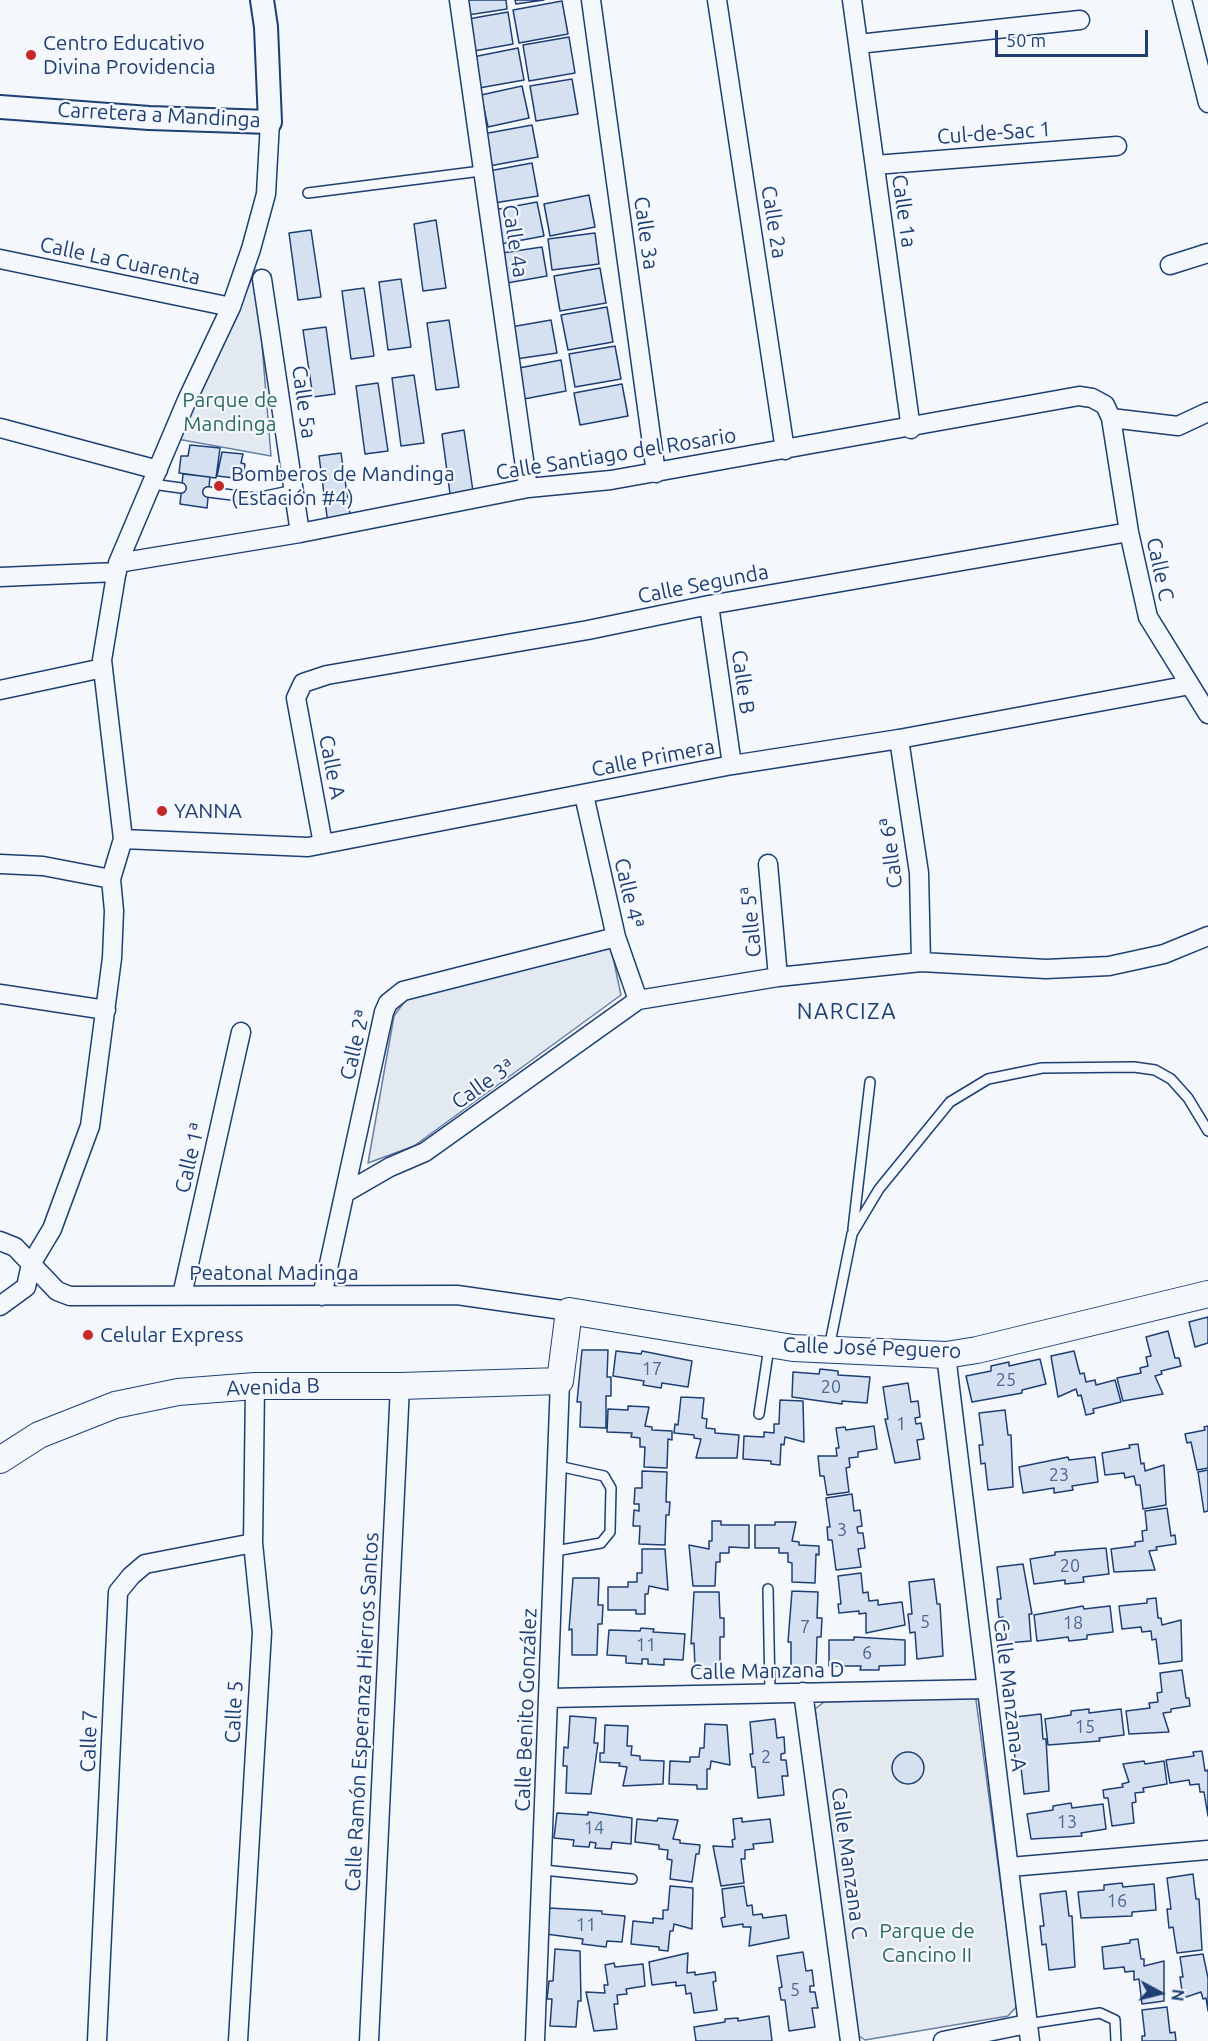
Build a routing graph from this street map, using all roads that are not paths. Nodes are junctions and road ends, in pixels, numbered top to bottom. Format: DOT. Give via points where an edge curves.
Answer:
graph roads {
  1 [pos="262,0"];
  2 [pos="459,0"];
  3 [pos="591,0"];
  4 [pos="717,0"];
  5 [pos="852,0"];
  6 [pos="1182,0"];
  7 [pos="1080,20"];
  8 [pos="858,44"];
  9 [pos="1208,103"];
  10 [pos="0,107"];
  11 [pos="270,122"];
  12 [pos="1117,146"];
  13 [pos="874,165"];
  14 [pos="482,171"];
  15 [pos="308,193"];
  16 [pos="1208,253"];
  17 [pos="0,259"];
  18 [pos="1170,265"];
  19 [pos="262,279"];
  20 [pos="231,307"];
  21 [pos="1208,412"];
  22 [pos="1111,418"];
  23 [pos="0,428"];
  24 [pos="911,429"];
  25 [pos="785,450"];
  26 [pos="656,472"];
  27 [pos="155,477"];
  28 [pos="181,488"];
  29 [pos="528,488"];
  30 [pos="294,490"];
  31 [pos="208,492"];
  32 [pos="1129,532"];
  33 [pos="300,533"];
  34 [pos="118,567"];
  35 [pos="0,577"];
  36 [pos="709,605"];
  37 [pos="103,668"];
  38 [pos="1190,685"];
  39 [pos="0,690"];
  40 [pos="296,698"];
  41 [pos="1208,714"];
  42 [pos="899,739"];
  43 [pos="732,765"];
  44 [pos="584,795"];
  45 [pos="123,839"];
  46 [pos="323,844"];
  47 [pos="0,864"];
  48 [pos="768,864"];
  49 [pos="111,879"];
  50 [pos="1208,936"];
  51 [pos="615,937"];
  52 [pos="921,962"];
  53 [pos="778,977"];
  54 [pos="0,994"];
  55 [pos="638,1000"];
  56 [pos="106,1010"];
  57 [pos="241,1032"];
  58 [pos="870,1082"];
  59 [pos="1208,1131"];
  60 [pos="345,1193"];
  61 [pos="852,1234"];
  62 [pos="0,1241"];
  63 [pos="31,1264"];
  64 [pos="1208,1294"];
  65 [pos="182,1295"];
  66 [pos="322,1296"];
  67 [pos="0,1306"];
  68 [pos="568,1311"];
  69 [pos="770,1345"];
  70 [pos="828,1351"];
  71 [pos="946,1355"];
  72 [pos="560,1381"];
  73 [pos="255,1386"];
  74 [pos="400,1386"];
  75 [pos="759,1414"];
  76 [pos="0,1460"];
  77 [pos="558,1466"];
  78 [pos="253,1544"];
  79 [pos="555,1551"];
  80 [pos="768,1589"];
  81 [pos="985,1689"];
  82 [pos="803,1692"];
  83 [pos="770,1693"];
  84 [pos="550,1698"];
  85 [pos="1208,1850"];
  86 [pos="1010,1867"];
  87 [pos="543,1870"];
  88 [pos="632,1879"];
  89 [pos="1029,2032"];
  90 [pos="97,2041"];
  91 [pos="238,2041"];
  92 [pos="369,2041"];
  93 [pos="536,2041"];
  94 [pos="850,2041"];
  95 [pos="944,2041"];
  96 [pos="1116,2041"];
  1 -- 11 [label="street, Carretera a Mandinga"];
  2 -- 14 [label="street, Calle 4a"];
  3 -- 26 [label="street, Calle 3a"];
  4 -- 25 [label="street, Calle 2a"];
  5 -- 8 [label="street, Calle 1a"];
  6 -- 9 [label="street"];
  7 -- 8 [label="street"];
  8 -- 13 [label="street, Calle 1a"];
  10 -- 11 [label="street, Carretera a Mandinga"];
  11 -- 20 [label="street" via="266,194"];
  12 -- 13 [label="street, Cul-de-Sac 1"];
  13 -- 24 [label="street, Calle 1a"];
  14 -- 15 [label="lane"];
  14 -- 29 [label="street, Calle 4a"];
  16 -- 18 [label="street"];
  17 -- 20 [label="street, Calle La Cuarenta"];
  19 -- 30 [label="street, Calle 5a"];
  20 -- 27 [label="street"];
  21 -- 22 [label="street" via="1178,426"];
  22 -- 24 [label="street, Calle Santiago del Rosario" via="1105,405 1079,396"];
  22 -- 32 [label="street, Calle C"];
  23 -- 27 [label="street"];
  24 -- 25 [label="street, Calle Santiago del Rosario"];
  25 -- 26 [label="street, Calle Santiago del Rosario"];
  26 -- 29 [label="street, Calle Santiago del Rosario"];
  27 -- 28 [label="lane"];
  27 -- 34 [label="street"];
  29 -- 33 [label="street, Calle Santiago del Rosario"];
  30 -- 31 [label="lane" via="256,498"];
  30 -- 33 [label="street, Calle 5a"];
  32 -- 36 [label="street, Calle Segunda"];
  32 -- 38 [label="street, Calle C" via="1148,617"];
  33 -- 34 [label="street, Calle Santiago del Rosario"];
  34 -- 35 [label="street, Calle Santiago del Rosario"];
  34 -- 37 [label="street"];
  36 -- 40 [label="street, Calle Segunda" via="327,675 303,683"];
  36 -- 43 [label="street, Calle B"];
  37 -- 39 [label="street"];
  37 -- 45 [label="street"];
  38 -- 41 [label="street, Calle C"];
  38 -- 42 [label="street, Calle Primera"];
  40 -- 46 [label="street, Calle A"];
  42 -- 43 [label="street, Calle Primera"];
  42 -- 52 [label="street, Calle 6ª" via="919,873"];
  43 -- 44 [label="street, Calle Primera"];
  44 -- 46 [label="street, Calle Primera"];
  44 -- 51 [label="street, Calle 4ª"];
  45 -- 46 [label="street, Calle Primera" via="292,848"];
  45 -- 49 [label="street"];
  47 -- 49 [label="street" via="42,866"];
  48 -- 53 [label="street, Calle 5ª"];
  49 -- 56 [label="street" via="114,911"];
  50 -- 52 [label="street" via="1164,954 1109,966 1046,969"];
  51 -- 55 [label="street, Calle 4ª"];
  51 -- 60 [label="street, Calle 2ª" via="396,995 384,1012"];
  52 -- 53 [label="street"];
  53 -- 55 [label="street"];
  54 -- 56 [label="street"];
  55 -- 60 [label="street, Calle 3ª" via="425,1152"];
  56 -- 63 [label="street" via="90,1126 52,1229"];
  57 -- 65 [label="street, Calle 1ª"];
  58 -- 61 [label="lane"];
  59 -- 61 [label="lane" via="1188,1098 1171,1079 1155,1070 1042,1068 988,1079 950,1102 879,1189"];
  60 -- 66 [label="street, Calle 2ª"];
  61 -- 70 [label="lane"];
  62 -- 63 [label="street, Peatonal Madinga" via="15,1247"];
  63 -- 65 [label="street, Peatonal Madinga" via="57,1291 70,1296"];
  63 -- 67 [label="street" via="26,1287"];
  64 -- 71 [label="main road, Calle José Peguero"];
  65 -- 66 [label="street, Peatonal Madinga"];
  66 -- 68 [label="street, Peatonal Madinga" via="457,1295"];
  68 -- 69 [label="main road, Calle José Peguero"];
  68 -- 72 [label="main road"];
  69 -- 70 [label="main road, Calle José Peguero"];
  69 -- 75 [label="lane"];
  70 -- 71 [label="main road, Calle José Peguero"];
  71 -- 81 [label="street, Calle Manzana A"];
  72 -- 74 [label="main road, Avenida B"];
  72 -- 77 [label="street, Calle Benito González"];
  73 -- 74 [label="main road, Avenida B"];
  73 -- 76 [label="main road, Avenida B" via="178,1392 115,1405 39,1435"];
  73 -- 78 [label="street, Calle 5"];
  74 -- 92 [label="street, Calle Ramón Esperanza Hierros Santos"];
  77 -- 79 [label="street, Calle Benito González"];
  77 -- 79 [label="lane" via="604,1476 610,1488 610,1532 601,1543"];
  78 -- 90 [label="street, Calle 7" via="145,1564 118,1592"];
  78 -- 91 [label="street, Calle 5" via="262,1632"];
  79 -- 84 [label="street, Calle Benito González"];
  80 -- 83 [label="lane"];
  81 -- 82 [label="street, Calle Manzana D"];
  81 -- 86 [label="street, Calle Manzana A"];
  82 -- 83 [label="street, Calle Manzana D"];
  82 -- 94 [label="street, Calle Manzana C"];
  83 -- 84 [label="street, Calle Manzana D"];
  84 -- 87 [label="street, Calle Benito González"];
  85 -- 86 [label="street"];
  86 -- 89 [label="street, Calle Manzana A"];
  87 -- 88 [label="lane"];
  87 -- 93 [label="street, Calle Benito González"];
  89 -- 95 [label="street"];
  89 -- 96 [label="lane" via="1100,2013 1115,2020"];
}
